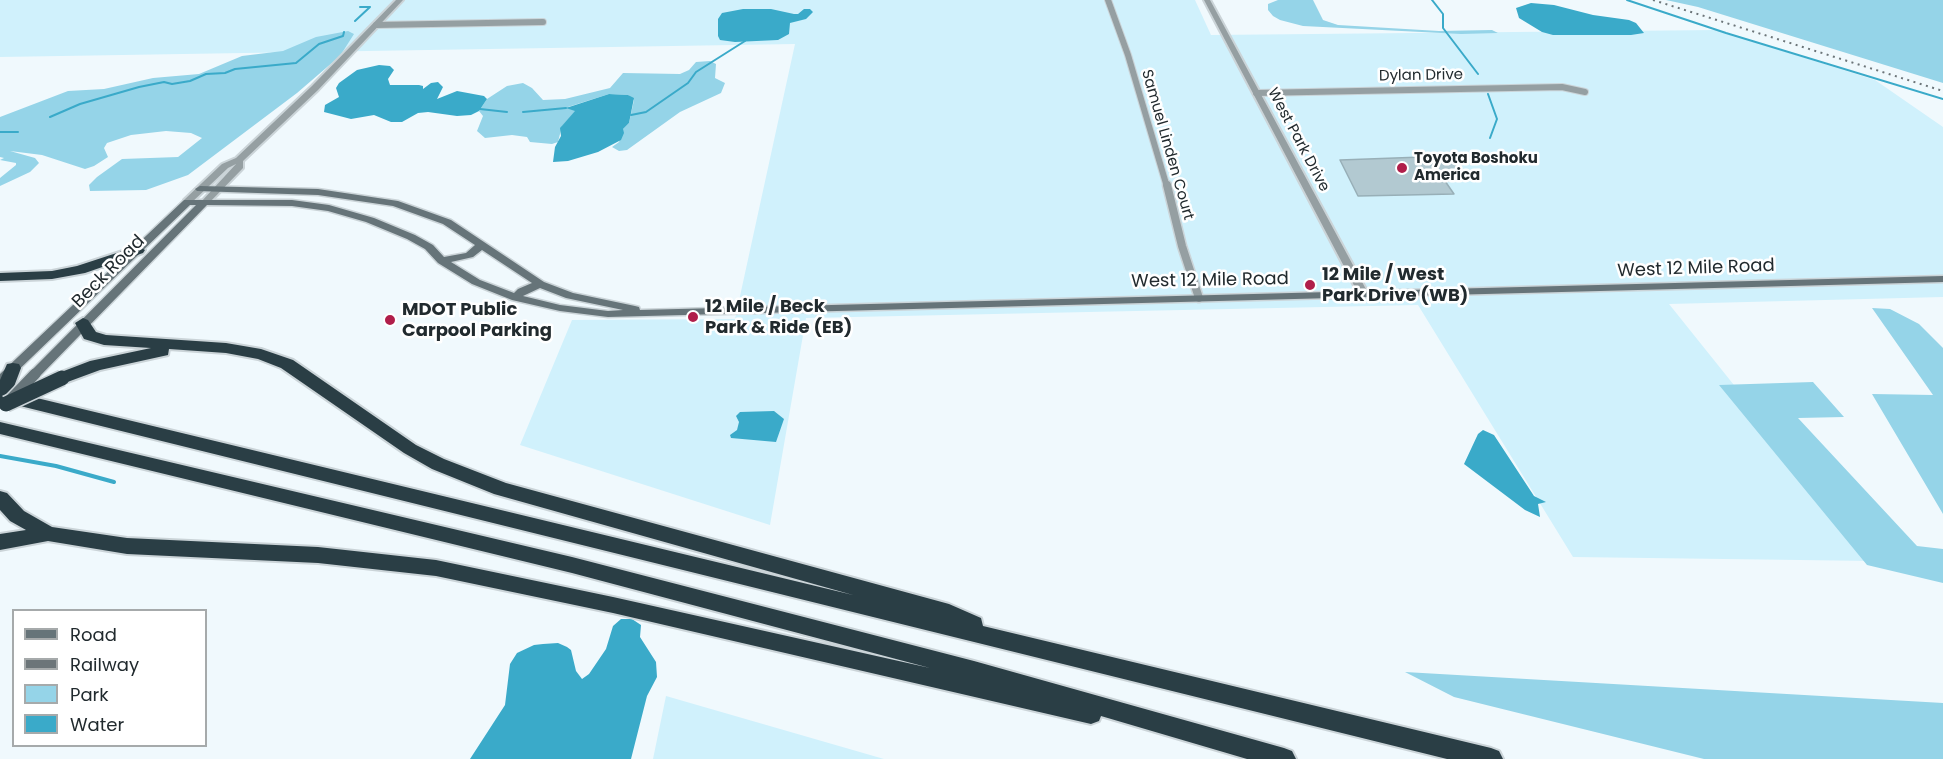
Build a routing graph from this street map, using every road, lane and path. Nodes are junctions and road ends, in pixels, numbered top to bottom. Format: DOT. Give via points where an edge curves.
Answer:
graph roads {
  1 [pos="400,0"];
  2 [pos="1108,0"];
  3 [pos="1207,0"];
  4 [pos="543,22"];
  5 [pos="376,25"];
  6 [pos="1585,92"];
  7 [pos="1256,93"];
  8 [pos="239,160"];
  9 [pos="200,189"];
  10 [pos="218,189"];
  11 [pos="188,202"];
  12 [pos="205,202"];
  13 [pos="481,246"];
  14 [pos="138,250"];
  15 [pos="442,261"];
  16 [pos="0,277"];
  17 [pos="1943,279"];
  18 [pos="540,284"];
  19 [pos="1363,293"];
  20 [pos="516,298"];
  21 [pos="1199,298"];
  22 [pos="657,313"];
  23 [pos="83,323"];
  24 [pos="226,348"];
  25 [pos="13,368"];
  26 [pos="35,374"];
  27 [pos="1,398"];
  28 [pos="0,428"];
  29 [pos="0,498"];
  30 [pos="48,534"];
  31 [pos="0,542"];
  32 [pos="1017,642"];
  33 [pos="1281,758"];
  34 [pos="1491,759"];
  1 -- 5 [label="street, Beck Road"];
  2 -- 21 [label="street, Samuel Linden Court" via="1128,55"];
  3 -- 7 [label="street, West Park Drive"];
  4 -- 5 [label="street"];
  5 -- 8 [label="street, Beck Road"];
  6 -- 7 [label="street, Dylan Drive" via="1562,87"];
  7 -- 19 [label="street, West Park Drive"];
  8 -- 9 [label="street, Beck Road" via="225,166"];
  8 -- 10 [label="street, Beck Road" via="240,166"];
  9 -- 10 [label="main road, West 12 Mile Road"];
  9 -- 11 [label="street, Beck Road"];
  10 -- 12 [label="street, Beck Road"];
  10 -- 13 [label="main road, West 12 Mile Road" via="318,192 395,203 447,222"];
  11 -- 12 [label="main road, West 12 Mile Road"];
  11 -- 14 [label="main road, Beck Road"];
  12 -- 15 [label="main road, West 12 Mile Road" via="292,203 329,208 370,219 411,237 429,247"];
  12 -- 23 [label="main road, Beck Road"];
  13 -- 15 [label="main road" via="469,255"];
  13 -- 18 [label="main road, West 12 Mile Road"];
  14 -- 16 [label="highway" via="80,270"];
  14 -- 25 [label="main road, Beck Road"];
  15 -- 20 [label="main road, West 12 Mile Road" via="476,282"];
  17 -- 19 [label="main road, West 12 Mile Road"];
  18 -- 20 [label="main road"];
  18 -- 22 [label="main road, West 12 Mile Road" via="570,296"];
  19 -- 21 [label="main road, West 12 Mile Road"];
  20 -- 22 [label="main road, West 12 Mile Road" via="608,314"];
  21 -- 22 [label="main road, West 12 Mile Road"];
  23 -- 24 [label="highway" via="90,334 104,340"];
  23 -- 26 [label="main road, Beck Road"];
  24 -- 27 [label="highway, bridge" via="145,353 96,365"];
  24 -- 32 [label="highway" via="288,364 410,449 501,489 949,613"];
  25 -- 27 [label="highway"];
  26 -- 27 [label="highway, bridge"];
  27 -- 32 [label="highway"];
  28 -- 33 [label="highway" via="572,565 974,670"];
  29 -- 30 [label="highway" via="17,516"];
  30 -- 31 [label="highway"];
  30 -- 33 [label="highway" via="127,546 318,555 436,568"];
  32 -- 34 [label="highway"];
}
